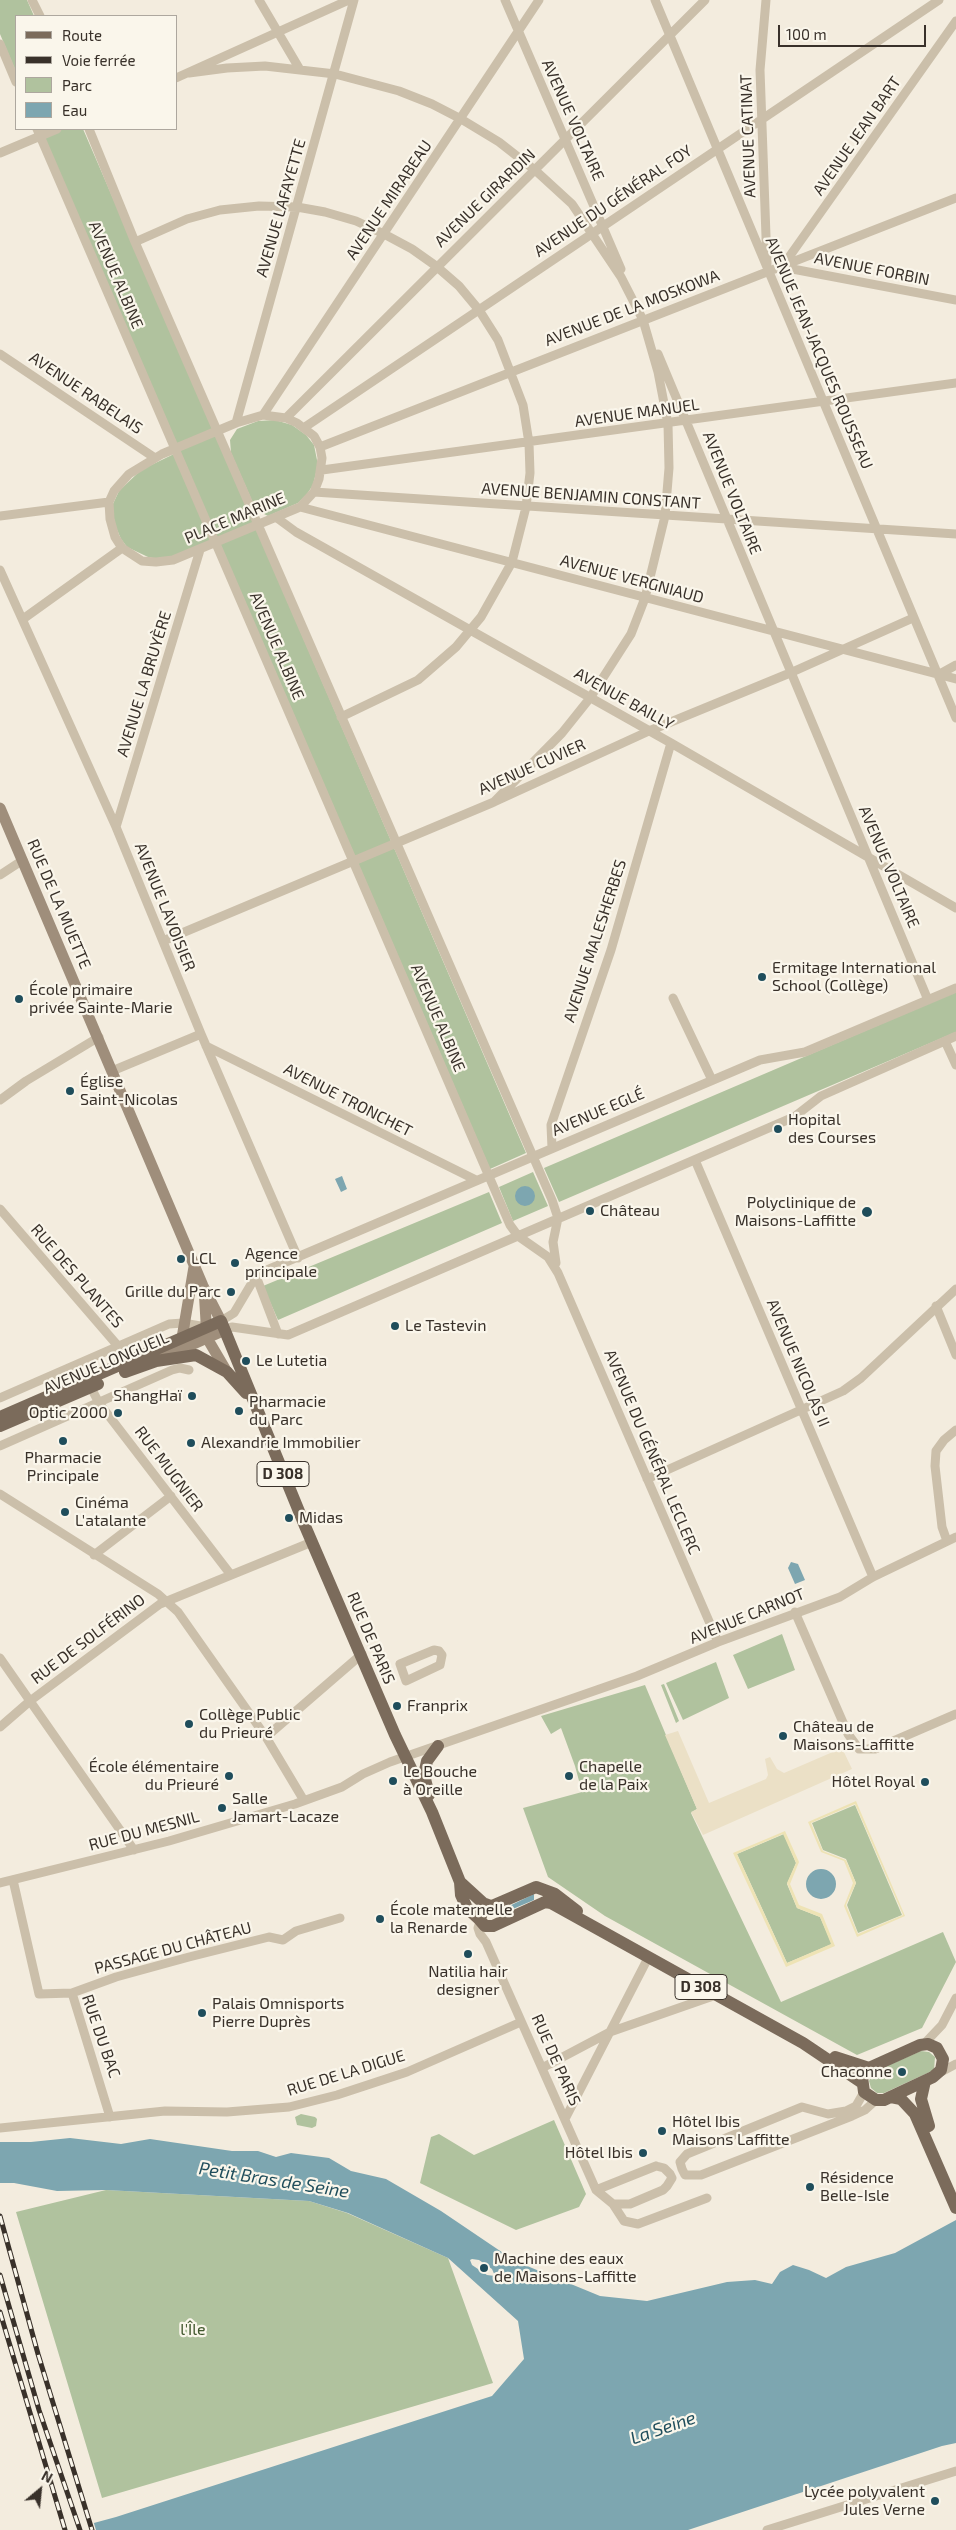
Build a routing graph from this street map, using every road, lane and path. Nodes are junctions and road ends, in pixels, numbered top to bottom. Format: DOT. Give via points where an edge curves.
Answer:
graph roads {
  1 [pos="32,0"];
  2 [pos="259,0"];
  3 [pos="350,0"];
  4 [pos="354,0"];
  5 [pos="505,0"];
  6 [pos="539,0"];
  7 [pos="655,0"];
  8 [pos="705,0"];
  9 [pos="766,0"];
  10 [pos="939,0"];
  11 [pos="40,15"];
  12 [pos="956,21"];
  13 [pos="278,30"];
  14 [pos="518,32"];
  15 [pos="670,35"];
  16 [pos="0,44"];
  17 [pos="299,68"];
  18 [pos="189,73"];
  19 [pos="335,74"];
  20 [pos="178,77"];
  21 [pos="15,80"];
  22 [pos="762,118"];
  23 [pos="461,119"];
  24 [pos="51,130"];
  25 [pos="89,130"];
  26 [pos="38,132"];
  27 [pos="566,141"];
  28 [pos="717,150"];
  29 [pos="0,153"];
  30 [pos="536,171"];
  31 [pos="956,198"];
  32 [pos="297,207"];
  33 [pos="604,226"];
  34 [pos="594,233"];
  35 [pos="384,234"];
  36 [pos="135,242"];
  37 [pos="436,266"];
  38 [pos="782,267"];
  39 [pos="768,272"];
  40 [pos="956,300"];
  41 [pos="479,310"];
  42 [pos="643,320"];
  43 [pos="0,354"];
  44 [pos="511,372"];
  45 [pos="956,383"];
  46 [pos="824,401"];
  47 [pos="263,415"];
  48 [pos="286,418"];
  49 [pos="687,421"];
  50 [pos="236,423"];
  51 [pos="668,424"];
  52 [pos="305,428"];
  53 [pos="218,432"];
  54 [pos="529,443"];
  55 [pos="320,448"];
  56 [pos="176,450"];
  57 [pos="155,458"];
  58 [pos="322,470"];
  59 [pos="314,492"];
  60 [pos="109,502"];
  61 [pos="300,507"];
  62 [pos="526,507"];
  63 [pos="0,516"];
  64 [pos="665,516"];
  65 [pos="277,518"];
  66 [pos="726,520"];
  67 [pos="259,525"];
  68 [pos="878,529"];
  69 [pos="956,534"];
  70 [pos="216,543"];
  71 [pos="122,548"];
  72 [pos="200,550"];
  73 [pos="512,562"];
  74 [pos="0,570"];
  75 [pos="645,598"];
  76 [pos="913,618"];
  77 [pos="23,619"];
  78 [pos="471,630"];
  79 [pos="773,632"];
  80 [pos="842,650"];
  81 [pos="956,664"];
  82 [pos="790,673"];
  83 [pos="938,675"];
  84 [pos="956,679"];
  85 [pos="590,698"];
  86 [pos="341,717"];
  87 [pos="956,718"];
  88 [pos="649,731"];
  89 [pos="672,743"];
  90 [pos="494,802"];
  91 [pos="0,808"];
  92 [pos="116,827"];
  93 [pos="396,843"];
  94 [pos="869,859"];
  95 [pos="23,860"];
  96 [pos="354,862"];
  97 [pos="0,875"];
  98 [pos="956,908"];
  99 [pos="163,941"];
  100 [pos="956,988"];
  101 [pos="673,998"];
  102 [pos="928,1000"];
  103 [pos="201,1034"];
  104 [pos="956,1036"];
  105 [pos="98,1037"];
  106 [pos="945,1041"];
  107 [pos="206,1046"];
  108 [pos="956,1065"];
  109 [pos="112,1071"];
  110 [pos="712,1080"];
  111 [pos="0,1100"];
  112 [pos="552,1148"];
  113 [pos="532,1157"];
  114 [pos="695,1160"];
  115 [pos="490,1176"];
  116 [pos="476,1180"];
  117 [pos="0,1209"];
  118 [pos="558,1218"];
  119 [pos="518,1236"];
  120 [pos="298,1258"];
  121 [pos="194,1262"];
  122 [pos="558,1273"];
  123 [pos="256,1276"];
  124 [pos="203,1286"];
  125 [pos="956,1289"];
  126 [pos="936,1306"];
  127 [pos="183,1323"];
  128 [pos="223,1325"];
  129 [pos="207,1332"];
  130 [pos="278,1334"];
  131 [pos="182,1338"];
  132 [pos="119,1347"];
  133 [pos="956,1355"];
  134 [pos="134,1360"];
  135 [pos="156,1360"];
  136 [pos="189,1370"];
  137 [pos="227,1372"];
  138 [pos="89,1383"];
  139 [pos="0,1398"];
  140 [pos="100,1403"];
  141 [pos="254,1405"];
  142 [pos="802,1410"];
  143 [pos="0,1417"];
  144 [pos="0,1426"];
  145 [pos="956,1430"];
  146 [pos="0,1446"];
  147 [pos="647,1479"];
  148 [pos="0,1494"];
  149 [pos="171,1496"];
  150 [pos="956,1537"];
  151 [pos="947,1541"];
  152 [pos="312,1542"];
  153 [pos="94,1555"];
  154 [pos="232,1575"];
  155 [pos="873,1577"];
  156 [pos="167,1602"];
  157 [pos="795,1612"];
  158 [pos="718,1642"];
  159 [pos="362,1654"];
  160 [pos="0,1658"];
  161 [pos="406,1681"];
  162 [pos="30,1701"];
  163 [pos="956,1714"];
  164 [pos="0,1727"];
  165 [pos="266,1737"];
  166 [pos="438,1746"];
  167 [pos="405,1756"];
  168 [pos="304,1800"];
  169 [pos="432,1812"];
  170 [pos="134,1850"];
  171 [pos="12,1880"];
  172 [pos="460,1882"];
  173 [pos="0,1883"];
  174 [pos="539,1888"];
  175 [pos="545,1902"];
  176 [pos="491,1906"];
  177 [pos="340,1918"];
  178 [pos="483,1923"];
  179 [pos="599,1931"];
  180 [pos="648,1958"];
  181 [pos="72,1993"];
  182 [pos="716,1995"];
  183 [pos="956,1998"];
  184 [pos="521,2022"];
  185 [pos="942,2025"];
  186 [pos="610,2032"];
  187 [pos="803,2043"];
  188 [pos="924,2044"];
  189 [pos="940,2053"];
  190 [pos="956,2063"];
  191 [pos="542,2068"];
  192 [pos="869,2068"];
  193 [pos="939,2073"];
  194 [pos="925,2081"];
  195 [pos="863,2087"];
  196 [pos="891,2097"];
  197 [pos="876,2100"];
  198 [pos="110,2117"];
  199 [pos="565,2119"];
  200 [pos="0,2128"];
  201 [pos="596,2190"];
  202 [pos="953,2191"];
  203 [pos="707,2198"];
  204 [pos="613,2204"];
  205 [pos="956,2208"];
  206 [pos="956,2471"];
  207 [pos="767,2530"];
  1 -- 11 [label="street"];
  2 -- 13 [label="street"];
  3 -- 13 [label="street"];
  4 -- 19 [label="street, AVENUE LAFAYETTE"];
  5 -- 14 [label="street, AVENUE VOLTAIRE"];
  6 -- 14 [label="street, AVENUE MIRABEAU"];
  7 -- 15 [label="street, AVENUE JEAN-JACQUES ROUSSEAU"];
  8 -- 15 [label="street, AVENUE GIRARDIN"];
  9 -- 22 [label="street, AVENUE CATINAT" via="760,70"];
  10 -- 22 [label="street, AVENUE DU GÉNÉRAL FOY"];
  12 -- 38 [label="street, AVENUE JEAN BART"];
  13 -- 17 [label="street"];
  13 -- 18 [label="street"];
  14 -- 23 [label="street, AVENUE MIRABEAU"];
  14 -- 27 [label="street, AVENUE VOLTAIRE"];
  15 -- 27 [label="street, AVENUE GIRARDIN"];
  15 -- 28 [label="street, AVENUE JEAN-JACQUES ROUSSEAU"];
  16 -- 21 [label="street"];
  17 -- 18 [label="street" via="237,67"];
  17 -- 19 [label="street"];
  18 -- 20 [label="street"];
  19 -- 23 [label="street" via="398,91"];
  19 -- 32 [label="street, AVENUE LAFAYETTE"];
  22 -- 28 [label="street, AVENUE DU GÉNÉRAL FOY"];
  22 -- 39 [label="street, AVENUE CATINAT"];
  23 -- 30 [label="street" via="499,142"];
  23 -- 35 [label="street, AVENUE MIRABEAU"];
  24 -- 26 [label="street"];
  25 -- 36 [label="street, AVENUE ALBINE"];
  26 -- 29 [label="street"];
  26 -- 56 [label="street, AVENUE ALBINE"];
  27 -- 30 [label="street, AVENUE GIRARDIN"];
  27 -- 33 [label="street, AVENUE VOLTAIRE"];
  28 -- 33 [label="street, AVENUE DU GÉNÉRAL FOY"];
  28 -- 39 [label="street, AVENUE JEAN-JACQUES ROUSSEAU"];
  30 -- 34 [label="street" via="572,204"];
  30 -- 37 [label="street, AVENUE GIRARDIN"];
  31 -- 38 [label="street, AVENUE DE LA MOSKOWA"];
  32 -- 35 [label="street" via="356,221"];
  32 -- 36 [label="street" via="220,210 187,219"];
  32 -- 50 [label="street, AVENUE LAFAYETTE"];
  33 -- 34 [label="street, AVENUE DU GÉNÉRAL FOY"];
  33 -- 42 [label="street, AVENUE VOLTAIRE"];
  34 -- 41 [label="street, AVENUE DU GÉNÉRAL FOY"];
  34 -- 42 [label="street"];
  35 -- 37 [label="street"];
  35 -- 47 [label="street, AVENUE MIRABEAU"];
  36 -- 53 [label="street, AVENUE ALBINE"];
  37 -- 41 [label="street"];
  37 -- 48 [label="street, AVENUE GIRARDIN"];
  38 -- 39 [label="street, AVENUE DE LA MOSKOWA"];
  38 -- 40 [label="street, AVENUE FORBIN"];
  39 -- 42 [label="street, AVENUE DE LA MOSKOWA"];
  39 -- 46 [label="street, AVENUE JEAN-JACQUES ROUSSEAU"];
  41 -- 44 [label="street" via="498,340"];
  41 -- 52 [label="street, AVENUE DU GÉNÉRAL FOY"];
  42 -- 44 [label="street, AVENUE DE LA MOSKOWA"];
  42 -- 49 [label="street, AVENUE VOLTAIRE"];
  42 -- 51 [label="street"];
  43 -- 57 [label="street, AVENUE RABELAIS"];
  44 -- 54 [label="street" via="523,405"];
  44 -- 55 [label="street, AVENUE DE LA MOSKOWA"];
  45 -- 46 [label="street, AVENUE MANUEL"];
  46 -- 49 [label="street, AVENUE MANUEL"];
  46 -- 68 [label="street, AVENUE JEAN-JACQUES ROUSSEAU"];
  47 -- 48 [label="street"];
  47 -- 50 [label="street"];
  48 -- 52 [label="street"];
  49 -- 51 [label="street, AVENUE MANUEL"];
  49 -- 66 [label="street, AVENUE VOLTAIRE"];
  50 -- 53 [label="street"];
  51 -- 54 [label="street, AVENUE MANUEL"];
  51 -- 64 [label="street"];
  52 -- 55 [label="street"];
  53 -- 56 [label="street"];
  53 -- 67 [label="street, AVENUE ALBINE"];
  54 -- 58 [label="street, AVENUE MANUEL"];
  54 -- 62 [label="street"];
  55 -- 58 [label="street, PLACE MARINE"];
  56 -- 57 [label="street"];
  56 -- 70 [label="street, AVENUE ALBINE"];
  57 -- 60 [label="street" via="129,474"];
  58 -- 59 [label="street, PLACE MARINE"];
  59 -- 61 [label="street, PLACE MARINE"];
  59 -- 62 [label="street, AVENUE BENJAMIN CONSTANT"];
  60 -- 63 [label="street"];
  60 -- 71 [label="street" via="115,537"];
  61 -- 65 [label="street, PLACE MARINE"];
  61 -- 73 [label="street, AVENUE VERGNIAUD"];
  62 -- 64 [label="street, AVENUE BENJAMIN CONSTANT"];
  62 -- 73 [label="street"];
  64 -- 66 [label="street, AVENUE BENJAMIN CONSTANT"];
  64 -- 75 [label="street"];
  65 -- 67 [label="street, PLACE MARINE"];
  65 -- 78 [label="street, AVENUE BAILLY" via="296,532"];
  66 -- 68 [label="street, AVENUE BENJAMIN CONSTANT"];
  66 -- 79 [label="street, AVENUE VOLTAIRE"];
  67 -- 70 [label="street, PLACE MARINE"];
  67 -- 86 [label="street, AVENUE ALBINE"];
  68 -- 69 [label="street, AVENUE BENJAMIN CONSTANT"];
  68 -- 76 [label="street, AVENUE JEAN-JACQUES ROUSSEAU"];
  70 -- 72 [label="street, PLACE MARINE"];
  70 -- 96 [label="street, AVENUE ALBINE"];
  71 -- 72 [label="street, PLACE MARINE" via="142,561 156,562 173,560"];
  71 -- 77 [label="street"];
  72 -- 92 [label="street, AVENUE LA BRUYÈRE"];
  73 -- 75 [label="street, AVENUE VERGNIAUD"];
  73 -- 78 [label="street" via="497,592"];
  74 -- 77 [label="street, AVENUE LAVOISIER"];
  75 -- 79 [label="street, AVENUE VERGNIAUD"];
  75 -- 85 [label="street" via="630,634"];
  76 -- 80 [label="street, AVENUE CUVIER"];
  76 -- 83 [label="street, AVENUE JEAN-JACQUES ROUSSEAU"];
  77 -- 92 [label="street, AVENUE LAVOISIER"];
  78 -- 85 [label="street, AVENUE BAILLY"];
  78 -- 86 [label="street" via="418,680"];
  79 -- 80 [label="street, AVENUE VERGNIAUD"];
  79 -- 82 [label="street, AVENUE VOLTAIRE"];
  80 -- 82 [label="street, AVENUE CUVIER"];
  80 -- 83 [label="street, AVENUE VERGNIAUD"];
  81 -- 83 [label="street"];
  82 -- 88 [label="street, AVENUE CUVIER"];
  82 -- 94 [label="street, AVENUE VOLTAIRE"];
  83 -- 84 [label="street, AVENUE VERGNIAUD"];
  83 -- 87 [label="street, AVENUE JEAN-JACQUES ROUSSEAU"];
  85 -- 88 [label="street, AVENUE BAILLY"];
  85 -- 90 [label="street" via="562,733"];
  86 -- 93 [label="street, AVENUE ALBINE"];
  88 -- 89 [label="street, AVENUE BAILLY"];
  88 -- 90 [label="street, AVENUE CUVIER"];
  89 -- 94 [label="street, AVENUE BAILLY"];
  89 -- 112 [label="street, AVENUE MALESHERBES" via="611,950 551,1125"];
  90 -- 93 [label="street, AVENUE CUVIER"];
  91 -- 95 [label="street, RUE DE LA MUETTE"];
  92 -- 99 [label="street, AVENUE LAVOISIER"];
  93 -- 96 [label="street, AVENUE CUVIER"];
  93 -- 113 [label="street, AVENUE ALBINE"];
  94 -- 98 [label="street, AVENUE BAILLY"];
  94 -- 102 [label="street, AVENUE VOLTAIRE"];
  95 -- 97 [label="street"];
  95 -- 105 [label="street, RUE DE LA MUETTE"];
  96 -- 99 [label="street, AVENUE CUVIER"];
  96 -- 115 [label="street, AVENUE ALBINE"];
  99 -- 103 [label="street, AVENUE LAVOISIER"];
  100 -- 102 [label="street, AVENUE EGLÉ"];
  101 -- 110 [label="street"];
  102 -- 110 [label="street, AVENUE EGLÉ" via="806,1052 760,1060"];
  103 -- 107 [label="street, AVENUE LAVOISIER"];
  103 -- 109 [label="street"];
  104 -- 106 [label="street"];
  105 -- 109 [label="street, RUE DE LA MUETTE"];
  105 -- 111 [label="street"];
  106 -- 108 [label="street"];
  106 -- 114 [label="street" via="822,1096 794,1117"];
  107 -- 116 [label="street, AVENUE TRONCHET"];
  107 -- 120 [label="street, AVENUE LAVOISIER"];
  109 -- 121 [label="street, RUE DE LA MUETTE"];
  110 -- 112 [label="street, AVENUE EGLÉ"];
  112 -- 113 [label="street, AVENUE EGLÉ"];
  113 -- 115 [label="street, AVENUE EGLÉ"];
  113 -- 118 [label="street"];
  114 -- 118 [label="street"];
  114 -- 142 [label="street, AVENUE NICOLAS II"];
  115 -- 116 [label="street, AVENUE EGLÉ"];
  115 -- 119 [label="street, AVENUE DU GÉNÉRAL LECLERC" via="510,1225"];
  116 -- 120 [label="street, AVENUE EGLÉ"];
  117 -- 132 [label="street, RUE DES PLANTES"];
  118 -- 119 [label="street"];
  118 -- 122 [label="street, AVENUE DU GÉNÉRAL LECLERC" via="553,1242"];
  119 -- 122 [label="street, AVENUE DU GÉNÉRAL LECLERC" via="548,1256"];
  119 -- 130 [label="street" via="288,1335"];
  120 -- 123 [label="street, AVENUE EGLÉ"];
  121 -- 124 [label="street, RUE DE LA MUETTE"];
  121 -- 127 [label="street, RUE DE LA MUETTE" via="193,1283"];
  122 -- 147 [label="street, AVENUE DU GÉNÉRAL LECLERC"];
  123 -- 128 [label="street"];
  123 -- 130 [label="street"];
  124 -- 128 [label="street, RUE DE LA MUETTE"];
  124 -- 129 [label="street, RUE DE LA MUETTE"];
  125 -- 126 [label="street"];
  126 -- 133 [label="street"];
  126 -- 142 [label="street" via="861,1378"];
  127 -- 129 [label="street"];
  127 -- 131 [label="street, RUE DE LA MUETTE"];
  127 -- 132 [label="street" via="169,1324"];
  128 -- 129 [label="main road, AVENUE LONGUEIL / D 308"];
  128 -- 130 [label="street"];
  128 -- 141 [label="main road, RUE DE PARIS / D 308"];
  129 -- 131 [label="main road, AVENUE LONGUEIL / D 308"];
  129 -- 135 [label="street, AVENUE LONGUEIL"];
  129 -- 137 [label="street, RUE DE PARIS"];
  131 -- 134 [label="main road, AVENUE LONGUEIL / D 308"];
  132 -- 134 [label="street, RUE DES PLANTES"];
  132 -- 139 [label="street"];
  134 -- 138 [label="main road, AVENUE LONGUEIL / D 308"];
  135 -- 137 [label="main road, RUE DE PARIS / D 308" via="196,1355"];
  135 -- 138 [label="main road, AVENUE LONGUEIL / D 308"];
  136 -- 140 [label="street" via="172,1370"];
  137 -- 141 [label="main road, RUE DE PARIS / D 308"];
  138 -- 140 [label="street, RUE MUGNIER"];
  138 -- 143 [label="main road, AVENUE LONGUEIL / D 308"];
  138 -- 144 [label="main road, AVENUE LONGUEIL / D 308"];
  140 -- 146 [label="street"];
  140 -- 149 [label="street, RUE MUGNIER"];
  141 -- 152 [label="main road, RUE DE PARIS / D 308"];
  142 -- 147 [label="street"];
  142 -- 155 [label="street, AVENUE NICOLAS II"];
  145 -- 151 [label="street" via="936,1452 942,1527"];
  147 -- 158 [label="street, AVENUE DU GÉNÉRAL LECLERC"];
  148 -- 153 [label="street"];
  149 -- 153 [label="street"];
  149 -- 154 [label="street, RUE MUGNIER"];
  150 -- 151 [label="street, AVENUE CARNOT"];
  151 -- 155 [label="street, AVENUE CARNOT"];
  152 -- 154 [label="street, RUE DE SOLFÉRINO"];
  152 -- 159 [label="main road, RUE DE PARIS / D 308"];
  153 -- 156 [label="street"];
  154 -- 156 [label="street, RUE DE SOLFÉRINO"];
  155 -- 157 [label="street, AVENUE CARNOT" via="840,1597"];
  156 -- 162 [label="street, RUE DE SOLFÉRINO" via="142,1616"];
  156 -- 165 [label="street" via="178,1612"];
  157 -- 158 [label="street, AVENUE CARNOT"];
  157 -- 163 [label="street" via="848,1734 859,1749 875,1749"];
  158 -- 166 [label="street, AVENUE CARNOT" via="638,1676"];
  159 -- 165 [label="street"];
  159 -- 167 [label="main road, RUE DE PARIS / D 308"];
  160 -- 162 [label="street"];
  161 -- 161 [label="street" via="440,1665 441,1654 434,1650 400,1664"];
  162 -- 164 [label="street, RUE DE SOLFÉRINO"];
  162 -- 170 [label="street"];
  165 -- 168 [label="street"];
  166 -- 167 [label="street, RUE DU MESNIL"];
  166 -- 169 [label="main road" via="427,1761 424,1775"];
  167 -- 168 [label="street, RUE DU MESNIL" via="342,1787"];
  167 -- 169 [label="main road, RUE DE PARIS / D 308"];
  168 -- 170 [label="street, RUE DU MESNIL"];
  169 -- 172 [label="main road, RUE DE PARIS / D 308"];
  170 -- 171 [label="street, RUE DU MESNIL"];
  171 -- 173 [label="street, RUE DU MESNIL"];
  171 -- 181 [label="street, RUE DU BAC" via="39,1994"];
  172 -- 176 [label="main road, RUE DE PARIS / D 308" via="483,1903"];
  172 -- 178 [label="main road, RUE DE PARIS / D 308" via="467,1908"];
  174 -- 175 [label="main road" via="546,1893"];
  174 -- 176 [label="main road"];
  174 -- 179 [label="main road, D 308" via="562,1899"];
  175 -- 178 [label="main road"];
  175 -- 179 [label="main road, D 308"];
  176 -- 178 [label="main road" via="482,1913"];
  177 -- 181 [label="street, PASSAGE DU CHÂTEAU" via="296,1931 283,1940 269,1937 189,1957"];
  178 -- 184 [label="street, RUE DE PARIS" via="486,1942"];
  179 -- 180 [label="main road, D 308"];
  180 -- 182 [label="main road, D 308"];
  180 -- 186 [label="street"];
  181 -- 198 [label="street, RUE DU BAC"];
  182 -- 186 [label="street"];
  182 -- 187 [label="main road, D 308"];
  183 -- 185 [label="street"];
  184 -- 191 [label="street, RUE DE PARIS"];
  184 -- 198 [label="street, RUE DE LA DIGUE" via="407,2072 289,2107 227,2112 165,2111"];
  185 -- 188 [label="street"];
  185 -- 189 [label="street"];
  186 -- 191 [label="street"];
  186 -- 199 [label="street"];
  187 -- 192 [label="main road, D 308"];
  187 -- 195 [label="main road, D 308"];
  188 -- 189 [label="main road" via="931,2045"];
  188 -- 192 [label="main road"];
  189 -- 190 [label="street"];
  189 -- 193 [label="main road" via="943,2064"];
  190 -- 193 [label="street"];
  191 -- 199 [label="street, RUE DE PARIS"];
  192 -- 195 [label="main road" via="864,2073"];
  193 -- 194 [label="main road"];
  194 -- 196 [label="main road"];
  194 -- 202 [label="main road" via="921,2092 923,2112"];
  195 -- 197 [label="main road"];
  195 -- 197 [label="street" via="856,2106 846,2111 828,2114 802,2107 687,2154 680,2162 682,2169 685,2175 701,2175 852,2116"];
  196 -- 197 [label="main road"];
  196 -- 202 [label="main road" via="900,2099 915,2114"];
  198 -- 200 [label="street, RUE DE LA DIGUE"];
  199 -- 201 [label="street, RUE DE PARIS"];
  201 -- 204 [label="street, RUE DE PARIS"];
  201 -- 204 [label="street" via="656,2166 664,2168 672,2178 663,2190 630,2204"];
  202 -- 205 [label="main road"];
  203 -- 204 [label="street, RUE DE PARIS" via="638,2224 624,2221"];
  206 -- 207 [label="street"];
}
